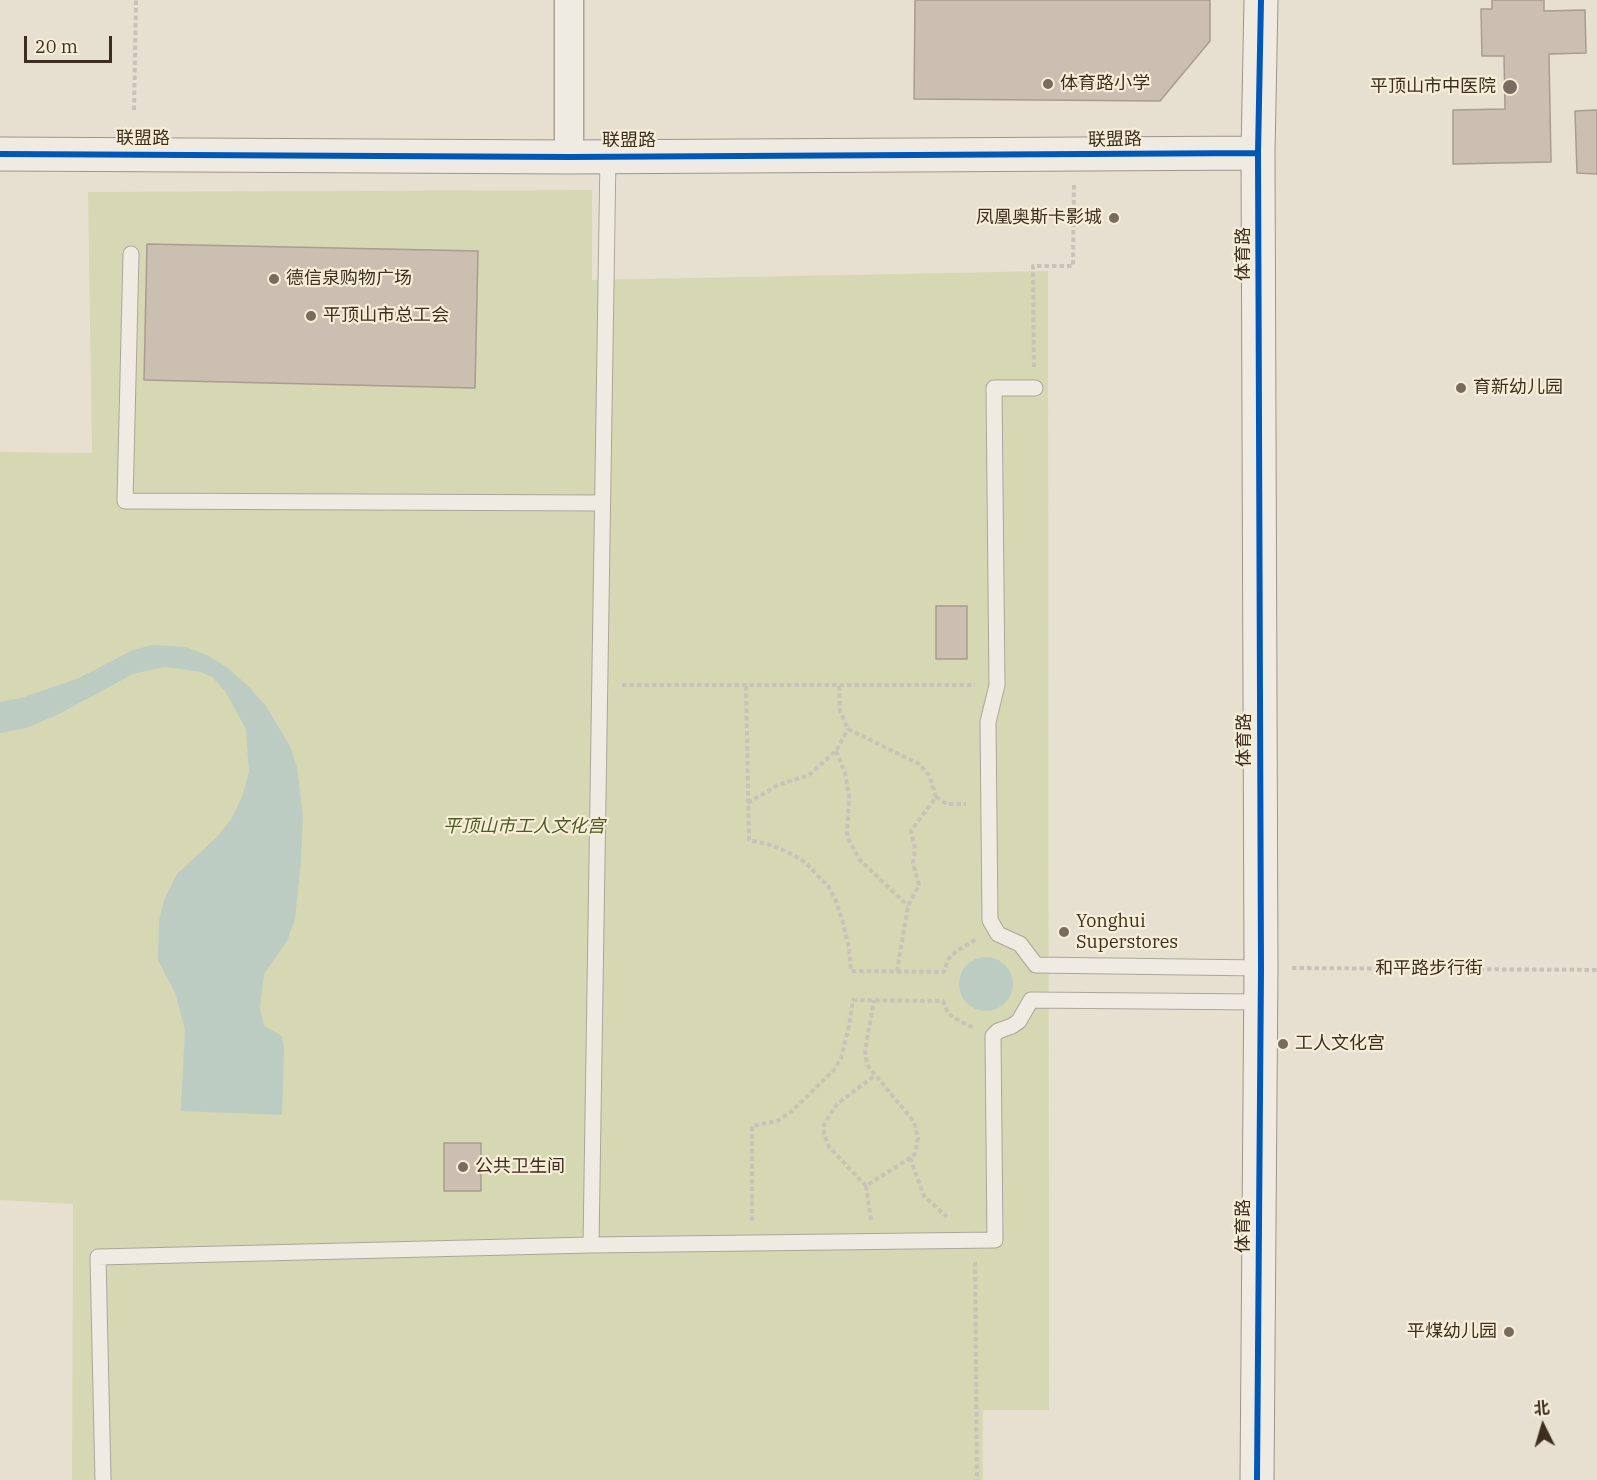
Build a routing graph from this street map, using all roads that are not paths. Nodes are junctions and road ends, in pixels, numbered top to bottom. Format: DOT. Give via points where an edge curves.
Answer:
graph roads {
  1 [pos="569,0"];
  2 [pos="1261,0"];
  3 [pos="1258,153"];
  4 [pos="0,154"];
  5 [pos="608,156"];
  6 [pos="569,157"];
  7 [pos="131,254"];
  8 [pos="1035,388"];
  9 [pos="602,503"];
  10 [pos="1261,968"];
  11 [pos="1260,1002"];
  12 [pos="591,1245"];
  13 [pos="103,1480"];
  14 [pos="1257,1480"];
  1 -- 6 [label="street"];
  2 -- 3 [label="street, 体育路"];
  3 -- 5 [label="street, 联盟路"];
  3 -- 10 [label="street, 体育路"];
  4 -- 6 [label="street, 联盟路"];
  5 -- 6 [label="street, 联盟路"];
  5 -- 9 [label="lane"];
  7 -- 9 [label="lane" via="125,501"];
  8 -- 10 [label="lane" via="994,388 997,685 988,722 990,920 999,933 1020,944 1036,965"];
  9 -- 12 [label="lane"];
  10 -- 11 [label="street, 体育路"];
  11 -- 12 [label="lane" via="1031,1000 1018,1021 993,1036 995,1240"];
  11 -- 14 [label="street, 体育路"];
  12 -- 13 [label="lane" via="98,1257"];
}
